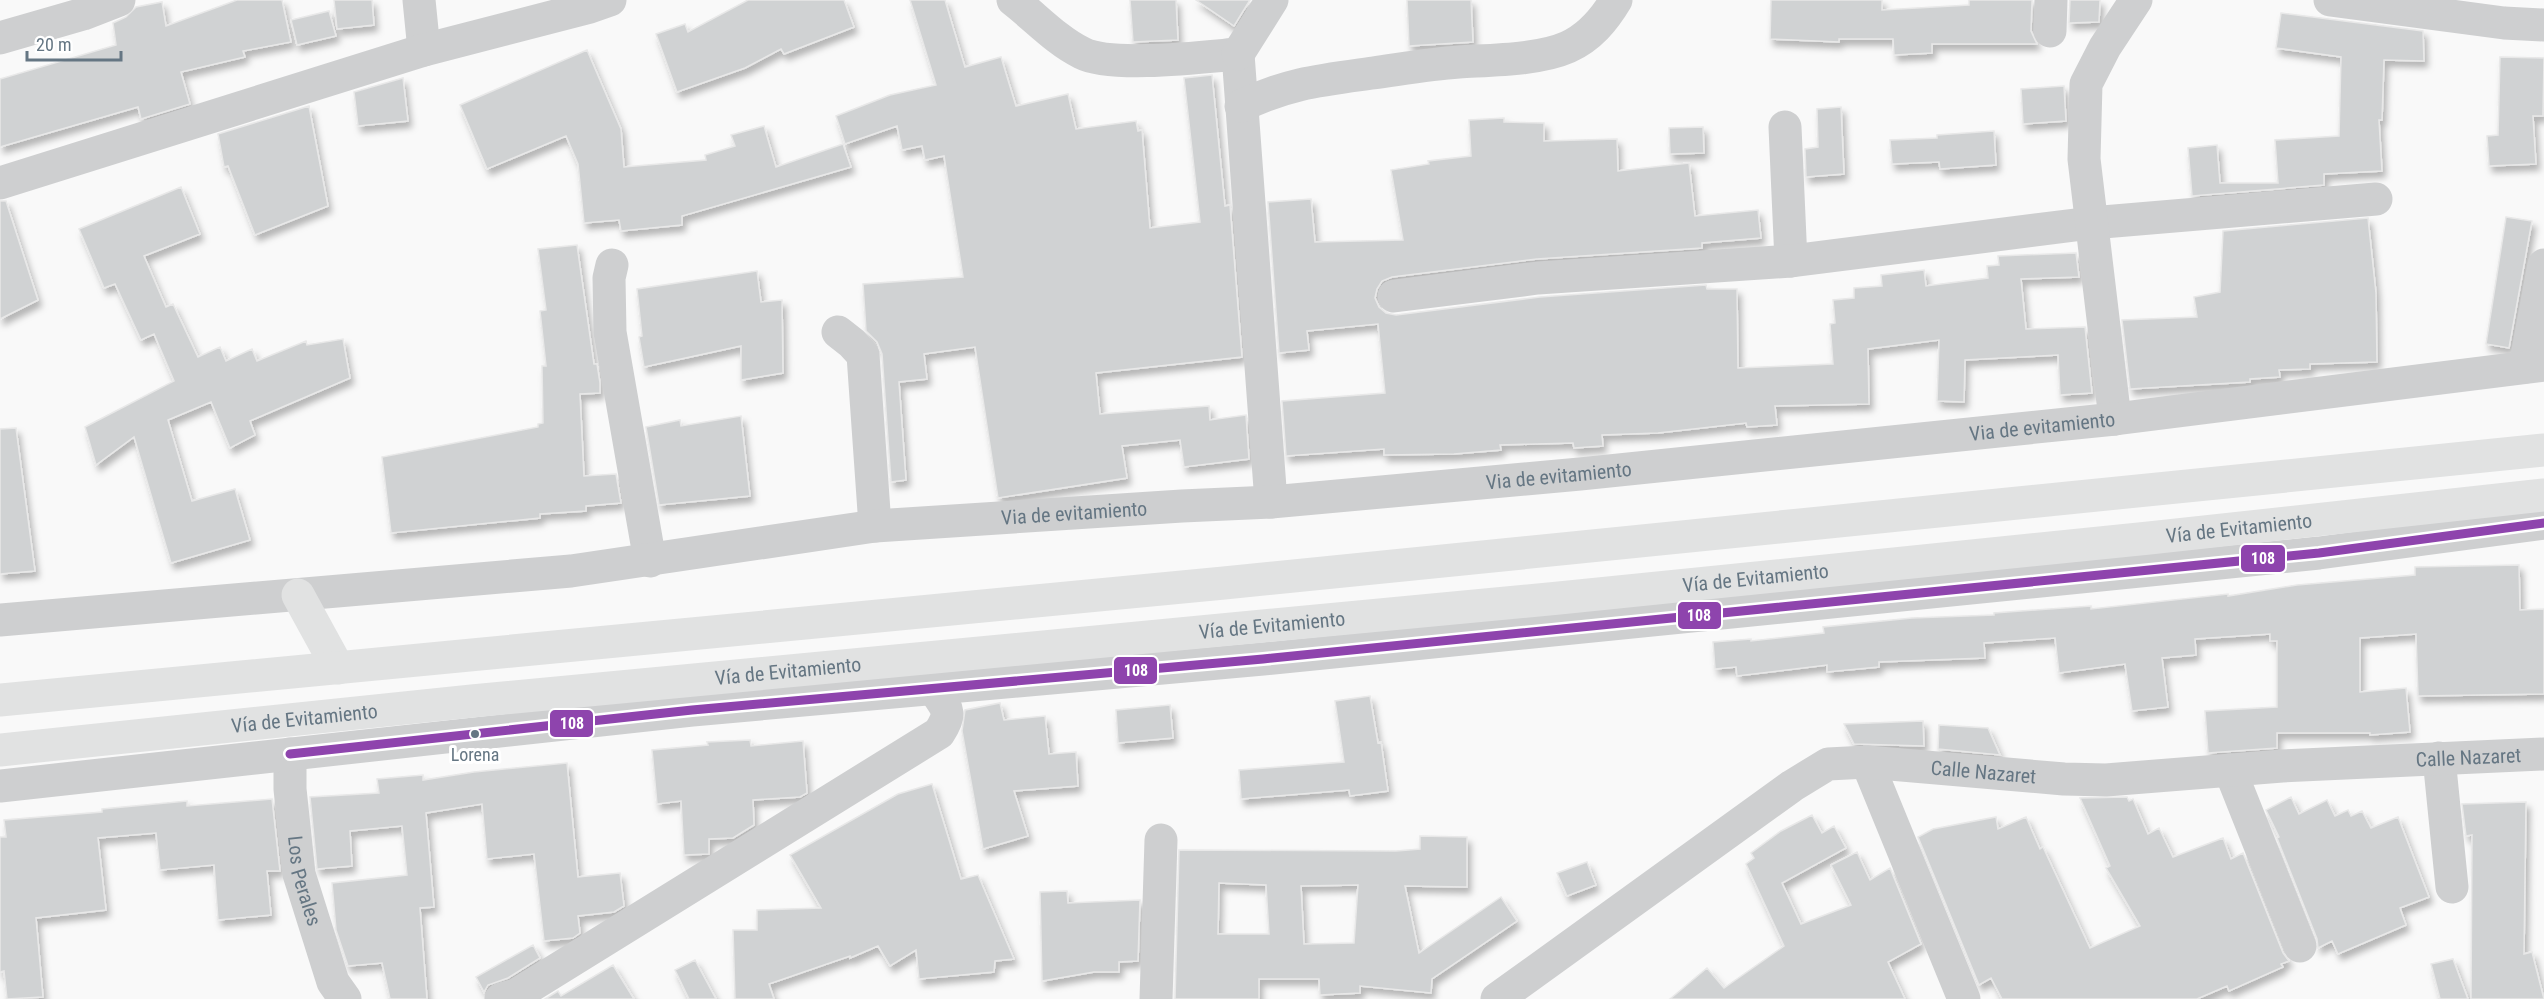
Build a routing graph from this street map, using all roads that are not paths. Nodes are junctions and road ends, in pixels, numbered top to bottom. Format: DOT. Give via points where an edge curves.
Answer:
graph roads {
  1 [pos="119,0"];
  2 [pos="419,0"];
  3 [pos="1013,0"];
  4 [pos="1272,0"];
  5 [pos="1616,0"];
  6 [pos="2136,0"];
  7 [pos="2330,0"];
  8 [pos="597,2"];
  9 [pos="82,7"];
  10 [pos="2505,11"];
  11 [pos="2544,25"];
  12 [pos="0,38"];
  13 [pos="424,50"];
  14 [pos="1238,54"];
  15 [pos="1241,106"];
  16 [pos="1785,127"];
  17 [pos="0,183"];
  18 [pos="2376,199"];
  19 [pos="2091,223"];
  20 [pos="1791,261"];
  21 [pos="612,265"];
  22 [pos="2544,265"];
  23 [pos="1394,296"];
  24 [pos="838,332"];
  25 [pos="2535,366"];
  26 [pos="2115,419"];
  27 [pos="2544,450"];
  28 [pos="2544,495"];
  29 [pos="1271,502"];
  30 [pos="2544,523"];
  31 [pos="875,526"];
  32 [pos="650,561"];
  33 [pos="298,595"];
  34 [pos="0,620"];
  35 [pos="338,668"];
  36 [pos="934,689"];
  37 [pos="0,700"];
  38 [pos="0,750"];
  39 [pos="290,754"];
  40 [pos="2544,754"];
  41 [pos="2439,758"];
  42 [pos="1867,762"];
  43 [pos="2230,770"];
  44 [pos="0,786"];
  45 [pos="1161,840"];
  46 [pos="2452,886"];
  47 [pos="2301,946"];
  48 [pos="345,999"];
  49 [pos="501,999"];
  50 [pos="1156,999"];
  51 [pos="1497,999"];
  52 [pos="1964,999"];
  1 -- 9 [label="street"];
  2 -- 13 [label="street"];
  3 -- 14 [label="street" via="1083,54 1101,59 1158,60"];
  4 -- 14 [label="street"];
  5 -- 15 [label="street" via="1606,18 1567,48 1336,77 1286,87"];
  6 -- 19 [label="street" via="2086,84 2084,159"];
  7 -- 10 [label="street"];
  8 -- 13 [label="street"];
  9 -- 12 [label="street"];
  10 -- 11 [label="street"];
  13 -- 17 [label="street"];
  14 -- 15 [label="street"];
  15 -- 29 [label="street"];
  16 -- 20 [label="street"];
  18 -- 19 [label="street"];
  19 -- 20 [label="street"];
  19 -- 26 [label="street"];
  20 -- 23 [label="street" via="1538,278"];
  21 -- 32 [label="street" via="610,332"];
  22 -- 25 [label="street"];
  24 -- 31 [label="street" via="863,355"];
  25 -- 26 [label="street, Via de evitamiento"];
  26 -- 29 [label="street, Via de evitamiento"];
  27 -- 35 [label="highway"];
  28 -- 38 [label="highway, Vía de Evitamiento" via="1559,598"];
  29 -- 31 [label="street, Via de evitamiento"];
  30 -- 36 [label="street" via="2319,553"];
  31 -- 32 [label="street, Via de evitamiento"];
  32 -- 33 [label="street, Via de evitamiento"];
  33 -- 34 [label="street, Via de evitamiento"];
  33 -- 35 [label="highway"];
  35 -- 37 [label="highway"];
  36 -- 39 [label="street" via="692,710"];
  36 -- 49 [label="street" via="948,711 939,733 516,995"];
  39 -- 44 [label="street"];
  39 -- 48 [label="street, Los Perales" via="300,874 333,982"];
  40 -- 41 [label="street, Calle Nazaret"];
  41 -- 43 [label="street, Calle Nazaret"];
  41 -- 46 [label="street"];
  42 -- 43 [label="street, Calle Nazaret" via="2106,780"];
  42 -- 51 [label="street, Calle Nazaret" via="1828,764 1801,781"];
  42 -- 52 [label="street"];
  43 -- 47 [label="street"];
  45 -- 50 [label="street"];
}
